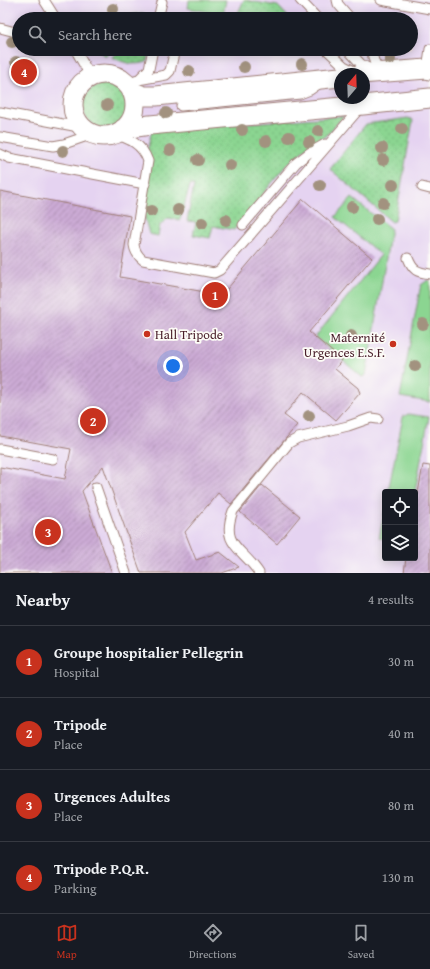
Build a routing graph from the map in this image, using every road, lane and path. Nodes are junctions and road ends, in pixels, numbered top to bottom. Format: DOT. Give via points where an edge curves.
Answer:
graph roads {
  1 [pos="44,0"];
  2 [pos="300,0"];
  3 [pos="337,0"];
  4 [pos="381,0"];
  5 [pos="162,2"];
  6 [pos="430,9"];
  7 [pos="52,12"];
  8 [pos="160,12"];
  9 [pos="311,12"];
  10 [pos="345,12"];
  11 [pos="0,28"];
  12 [pos="12,31"];
  13 [pos="430,49"];
  14 [pos="79,56"];
  15 [pos="152,56"];
  16 [pos="173,56"];
  17 [pos="333,56"];
  18 [pos="354,56"];
  19 [pos="373,56"];
  20 [pos="348,68"];
  21 [pos="428,70"];
  22 [pos="381,73"];
  23 [pos="370,74"];
  24 [pos="91,77"];
  25 [pos="333,78"];
  26 [pos="132,85"];
  27 [pos="430,98"];
  28 [pos="362,105"];
  29 [pos="181,106"];
  30 [pos="0,112"];
  31 [pos="88,131"];
  32 [pos="118,132"];
  33 [pos="0,137"];
  34 [pos="330,141"];
  35 [pos="0,154"];
  36 [pos="145,184"];
  37 [pos="243,225"];
  38 [pos="408,258"];
  39 [pos="430,274"];
  40 [pos="378,419"];
  41 [pos="0,449"];
  42 [pos="53,459"];
  43 [pos="96,487"];
  44 [pos="126,573"];
  45 [pos="259,573"];
  1 -- 7 [label="lane"];
  2 -- 9 [label="lane"];
  3 -- 10 [label="lane"];
  4 -- 6 [label="lane"];
  5 -- 8 [label="lane"];
  11 -- 12 [label="lane"];
  13 -- 21 [label="lane"];
  14 -- 24 [label="lane"];
  15 -- 26 [label="lane" via="149,69"];
  16 -- 26 [label="lane" via="170,72 166,75"];
  17 -- 20 [label="lane"];
  18 -- 22 [label="lane" via="370,70"];
  19 -- 22 [label="lane"];
  21 -- 22 [label="street"];
  22 -- 23 [label="street"];
  24 -- 26 [label="street" via="110,75"];
  24 -- 31 [label="street" via="83,82 74,100 77,120"];
  25 -- 26 [label="street" via="156,96 144,96"];
  25 -- 29 [label="lane" via="300,94"];
  26 -- 32 [label="street" via="134,113 130,122"];
  27 -- 28 [label="street"];
  28 -- 32 [label="street" via="150,125"];
  28 -- 34 [label="lane"];
  30 -- 31 [label="lane"];
  31 -- 32 [label="street" via="103,136"];
  31 -- 33 [label="lane" via="64,144 53,146"];
  32 -- 36 [label="lane" via="145,152 148,161"];
  34 -- 36 [label="lane" via="220,270 214,273 143,260 135,252 134,245"];
  34 -- 37 [label="lane" via="296,163"];
  35 -- 36 [label="lane" via="9,158"];
  38 -- 39 [label="lane" via="416,270"];
  40 -- 45 [label="lane" via="371,418 298,438 289,443 233,511 229,534 233,544"];
  41 -- 42 [label="lane"];
  43 -- 44 [label="lane"];
}
